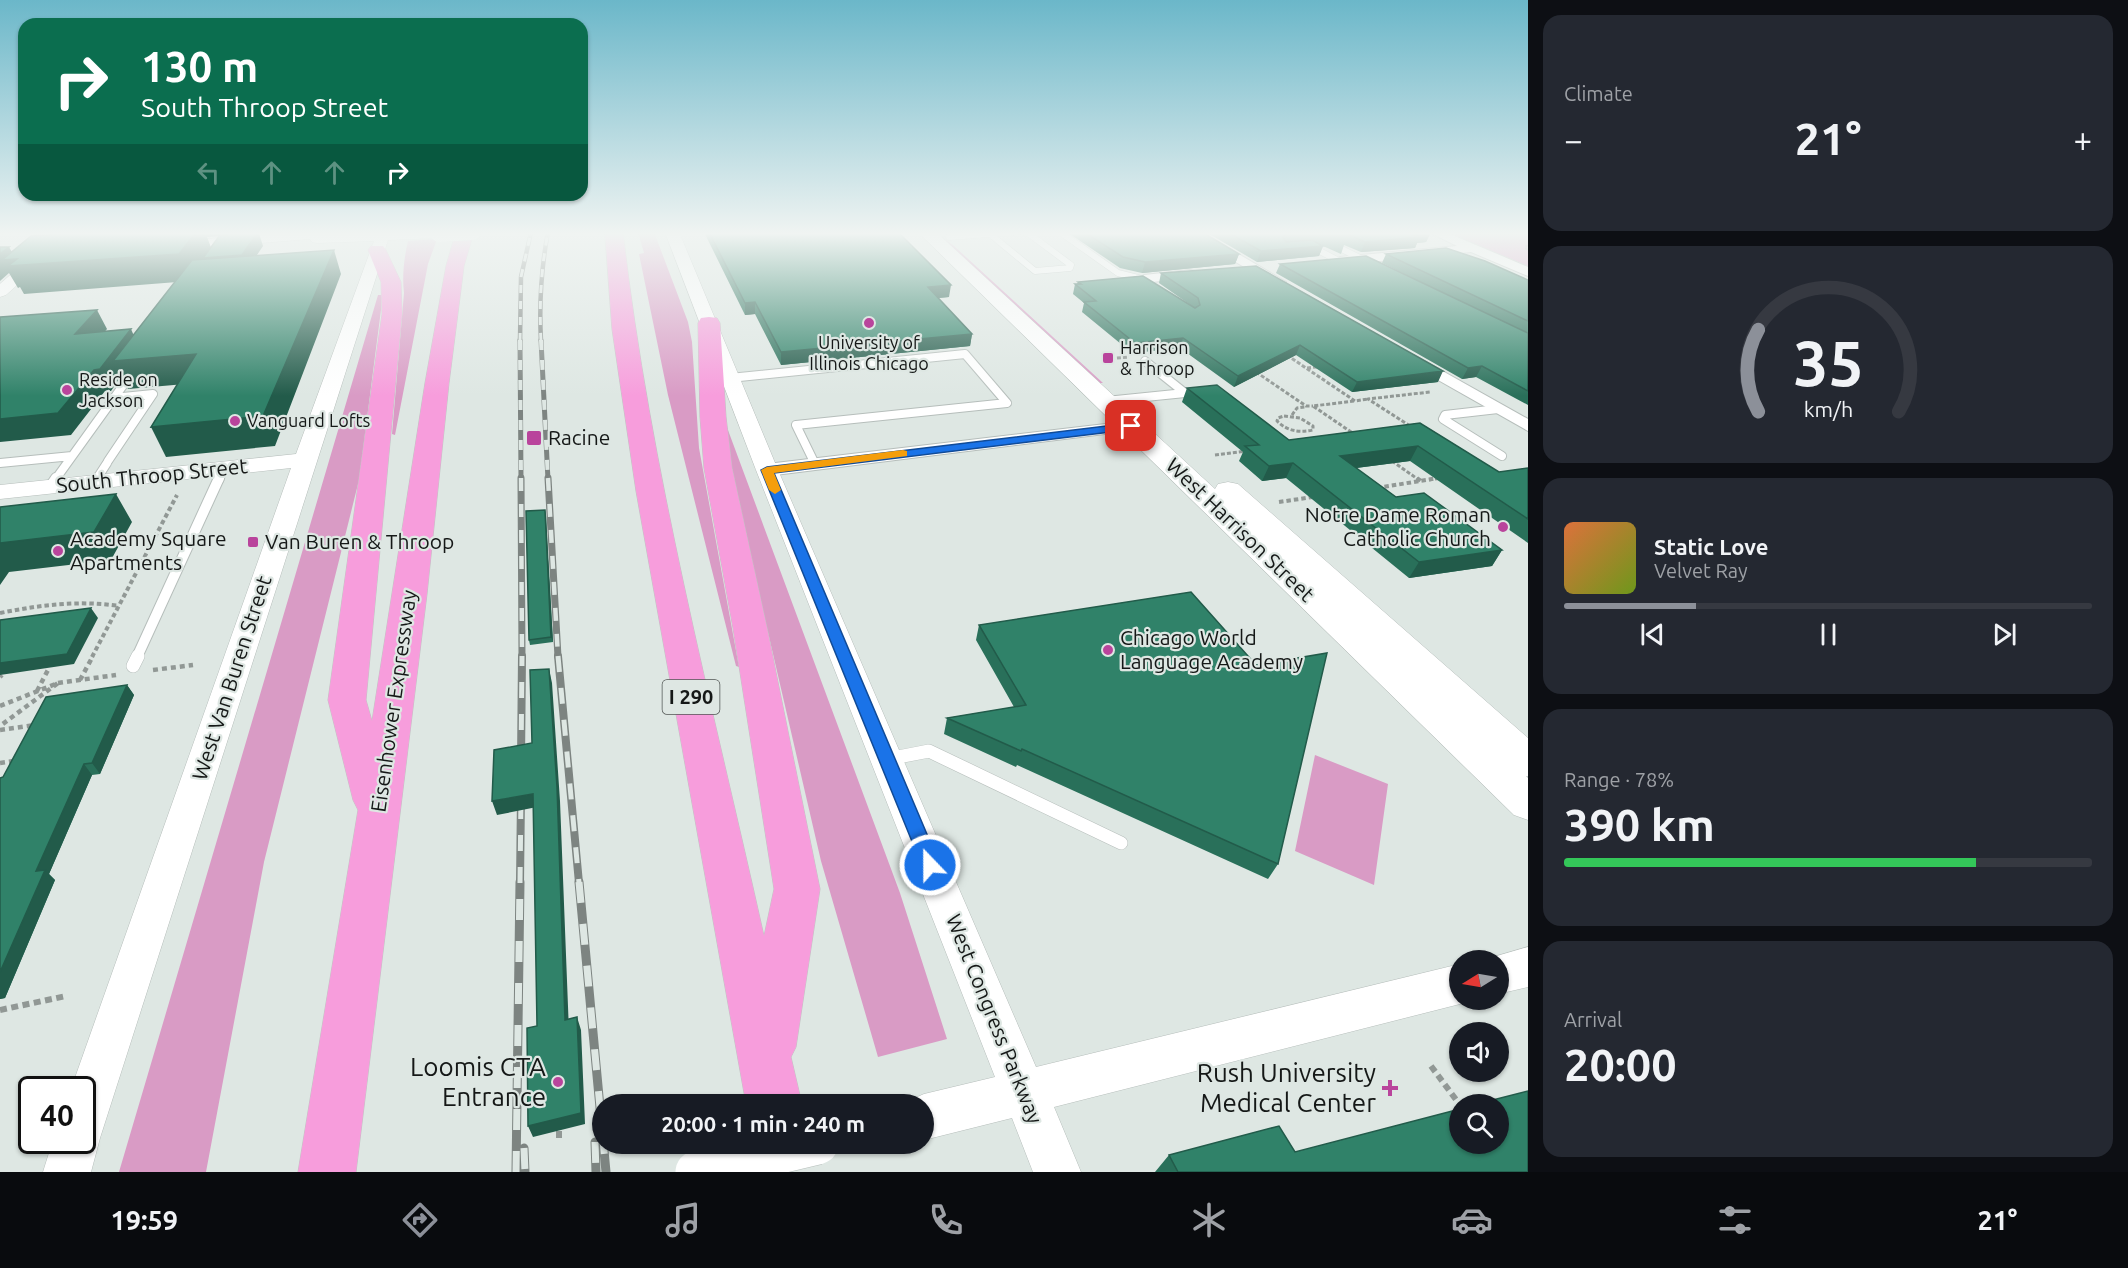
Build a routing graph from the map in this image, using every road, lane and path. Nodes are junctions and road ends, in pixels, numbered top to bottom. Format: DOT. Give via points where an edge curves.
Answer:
graph roads {
  1 [pos="365,287"];
  2 [pos="390,287"];
  3 [pos="451,287"];
  4 [pos="619,287"];
  5 [pos="694,287"];
  6 [pos="987,287"];
  7 [pos="998,287"];
  8 [pos="1286,287"];
  9 [pos="1297,293"];
  10 [pos="709,323"];
  11 [pos="1163,345"];
  12 [pos="1191,350"];
  13 [pos="1397,351"];
  14 [pos="1172,352"];
  15 [pos="1287,355"];
  16 [pos="1143,358"];
  17 [pos="1105,359"];
  18 [pos="1173,360"];
  19 [pos="140,361"];
  20 [pos="1327,366"];
  21 [pos="1250,367"];
  22 [pos="1306,368"];
  23 [pos="730,378"];
  24 [pos="1432,392"];
  25 [pos="113,398"];
  26 [pos="1368,399"];
  27 [pos="1355,401"];
  28 [pos="1306,406"];
  29 [pos="1313,406"];
  30 [pos="1122,409"];
  31 [pos="1498,409"];
  32 [pos="1292,416"];
  33 [pos="1528,426"];
  34 [pos="1416,430"];
  35 [pos="1346,438"];
  36 [pos="1258,450"];
  37 [pos="1215,455"];
  38 [pos="1384,455"];
  39 [pos="72,456"];
  40 [pos="1502,456"];
  41 [pos="305,459"];
  42 [pos="0,463"];
  43 [pos="815,464"];
  44 [pos="224,468"];
  45 [pos="103,469"];
  46 [pos="767,470"];
  47 [pos="1451,477"];
  48 [pos="1420,481"];
  49 [pos="50,487"];
  50 [pos="1374,488"];
  51 [pos="179,490"];
  52 [pos="0,492"];
  53 [pos="1316,497"];
  54 [pos="1269,503"];
  55 [pos="86,604"];
  56 [pos="119,606"];
  57 [pos="29,607"];
  58 [pos="0,613"];
  59 [pos="80,613"];
  60 [pos="26,617"];
  61 [pos="133,666"];
  62 [pos="49,668"];
  63 [pos="80,680"];
  64 [pos="37,692"];
  65 [pos="0,706"];
  66 [pos="45,724"];
  67 [pos="0,728"];
  68 [pos="887,759"];
  69 [pos="18,760"];
  70 [pos="1528,761"];
  71 [pos="0,763"];
  72 [pos="1528,803"];
  73 [pos="377,814"];
  74 [pos="1121,843"];
  75 [pos="1528,967"];
  76 [pos="1509,971"];
  77 [pos="1449,987"];
  78 [pos="66,996"];
  79 [pos="0,1010"];
  80 [pos="1431,1066"];
  81 [pos="96,1082"];
  82 [pos="770,1084"];
  83 [pos="1024,1092"];
  84 [pos="1452,1094"];
  85 [pos="934,1114"];
  86 [pos="559,1131"];
  87 [pos="559,1141"];
  88 [pos="72,1154"];
  89 [pos="771,1154"];
  90 [pos="784,1154"];
  91 [pos="66,1172"];
  92 [pos="327,1172"];
  93 [pos="697,1172"];
  94 [pos="788,1172"];
  95 [pos="1057,1172"];
  1 -- 41 [label="street, West Van Buren Street"];
  2 -- 73 [label="highway" via="392,314 347,700"];
  3 -- 73 [label="highway, Eisenhower Expressway"];
  4 -- 82 [label="highway, I 290" via="650,491"];
  5 -- 10 [label="street, West Congress Parkway"];
  6 -- 30 [label="main road, West Harrison Street"];
  7 -- 30 [label="main road, West Harrison Street"];
  8 -- 9 [label="street"];
  10 -- 23 [label="street, West Congress Parkway"];
  10 -- 82 [label="highway" via="718,468 797,889"];
  11 -- 14 [label="path"];
  12 -- 14 [label="path"];
  13 -- 31 [label="street"];
  14 -- 18 [label="path" via="1164,353"];
  15 -- 22 [label="path"];
  16 -- 17 [label="path"];
  16 -- 30 [label="lane" via="1185,393"];
  19 -- 25 [label="lane"];
  20 -- 22 [label="path"];
  21 -- 28 [label="path"];
  22 -- 27 [label="path"];
  23 -- 43 [label="lane" via="965,354 1007,403 796,425"];
  23 -- 46 [label="street, West Congress Parkway"];
  24 -- 26 [label="path"];
  25 -- 39 [label="lane"];
  25 -- 45 [label="lane" via="153,394"];
  26 -- 27 [label="path"];
  26 -- 34 [label="path"];
  27 -- 29 [label="path"];
  28 -- 29 [label="path"];
  28 -- 32 [label="path" via="1297,408"];
  29 -- 35 [label="path" via="1358,436"];
  30 -- 43 [label="street"];
  30 -- 70 [label="main road, West Harrison Street"];
  30 -- 72 [label="main road, West Harrison Street"];
  31 -- 33 [label="street"];
  31 -- 40 [label="lane" via="1445,415 1443,419"];
  32 -- 32 [label="path" via="1309,421 1313,430 1298,432 1277,421"];
  36 -- 37 [label="path"];
  38 -- 48 [label="path"];
  39 -- 42 [label="lane"];
  39 -- 49 [label="lane"];
  41 -- 44 [label="street, South Throop Street"];
  41 -- 81 [label="street, West Van Buren Street"];
  43 -- 46 [label="street"];
  44 -- 45 [label="street, South Throop Street"];
  44 -- 61 [label="lane"];
  45 -- 49 [label="street, South Throop Street"];
  46 -- 68 [label="street, West Congress Parkway"];
  47 -- 48 [label="path"];
  48 -- 50 [label="path"];
  49 -- 52 [label="street, South Throop Street"];
  51 -- 56 [label="path"];
  53 -- 54 [label="path"];
  55 -- 56 [label="path"];
  55 -- 57 [label="path"];
  55 -- 59 [label="path"];
  56 -- 63 [label="path"];
  57 -- 58 [label="path"];
  57 -- 60 [label="path"];
  62 -- 64 [label="path"];
  64 -- 65 [label="path"];
  64 -- 67 [label="path" via="58,683"];
  66 -- 67 [label="path"];
  68 -- 74 [label="lane" via="929,751"];
  68 -- 83 [label="street, West Congress Parkway"];
  69 -- 71 [label="path"];
  73 -- 92 [label="highway, Eisenhower Expressway"];
  75 -- 76 [label="street"];
  77 -- 83 [label="street"];
  78 -- 79 [label="path"];
  80 -- 84 [label="path"];
  83 -- 85 [label="street"];
  83 -- 95 [label="street, West Congress Parkway"];
  86 -- 87 [label="path"];
  88 -- 91 [label="street"];
  89 -- 93 [label="street, bridge"];
  90 -- 94 [label="highway"];
}
